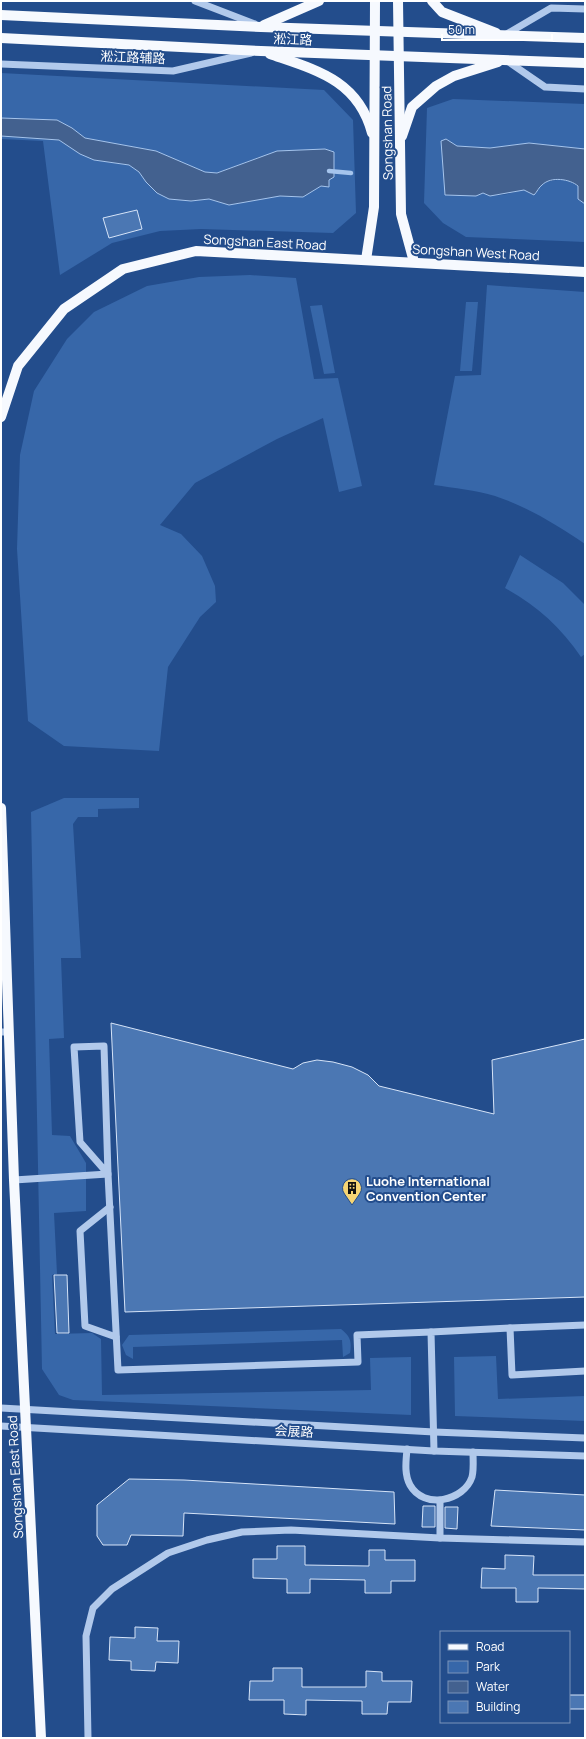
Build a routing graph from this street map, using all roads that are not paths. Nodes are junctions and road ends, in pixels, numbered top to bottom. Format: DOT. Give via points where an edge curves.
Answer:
graph roads {
  1 [pos="195,1"];
  2 [pos="319,1"];
  3 [pos="375,1"];
  4 [pos="398,1"];
  5 [pos="432,1"];
  6 [pos="585,9"];
  7 [pos="1,15"];
  8 [pos="261,27"];
  9 [pos="375,31"];
  10 [pos="399,32"];
  11 [pos="504,36"];
  12 [pos="1,38"];
  13 [pos="585,38"];
  14 [pos="261,51"];
  15 [pos="375,55"];
  16 [pos="399,56"];
  17 [pos="506,60"];
  18 [pos="585,63"];
  19 [pos="1,64"];
  20 [pos="585,89"];
  21 [pos="375,143"];
  22 [pos="399,144"];
  23 [pos="366,260"];
  24 [pos="414,262"];
  25 [pos="585,272"];
  26 [pos="1,417"];
  27 [pos="1,808"];
  28 [pos="5,1032"];
  29 [pos="108,1174"];
  30 [pos="14,1180"];
  31 [pos="110,1207"];
  32 [pos="585,1325"];
  33 [pos="510,1328"];
  34 [pos="431,1332"];
  35 [pos="116,1337"];
  36 [pos="585,1371"];
  37 [pos="1,1408"];
  38 [pos="25,1409"];
  39 [pos="1,1426"];
  40 [pos="26,1427"];
  41 [pos="434,1432"];
  42 [pos="585,1438"];
  43 [pos="407,1449"];
  44 [pos="434,1451"];
  45 [pos="473,1452"];
  46 [pos="585,1456"];
  47 [pos="440,1500"];
  48 [pos="440,1538"];
  49 [pos="585,1542"];
  50 [pos="41,1738"];
  51 [pos="88,1738"];
  1 -- 8 [label="street"];
  2 -- 8 [label="main road"];
  3 -- 9 [label="main road, Songshan Road"];
  4 -- 10 [label="main road, Songshan Road"];
  5 -- 11 [label="main road" via="442,12"];
  6 -- 11 [label="street" via="551,8"];
  7 -- 8 [label="main road, 淞江路"];
  8 -- 9 [label="main road, 淞江路"];
  9 -- 10 [label="main road, 淞江路"];
  9 -- 15 [label="main road, Songshan Road"];
  10 -- 11 [label="main road, 淞江路"];
  10 -- 16 [label="main road, Songshan Road"];
  11 -- 13 [label="main road, 淞江路"];
  12 -- 14 [label="main road, 淞江路"];
  14 -- 15 [label="main road, 淞江路"];
  14 -- 19 [label="street, 淞江路辅路" via="173,71"];
  14 -- 21 [label="main road" via="324,73 353,94 369,121"];
  15 -- 16 [label="main road, 淞江路"];
  15 -- 21 [label="main road, Songshan Road"];
  16 -- 17 [label="main road, 淞江路"];
  16 -- 22 [label="main road, Songshan Road"];
  17 -- 18 [label="main road, 淞江路"];
  17 -- 20 [label="street" via="545,87"];
  17 -- 22 [label="main road" via="454,76 436,86 412,107"];
  21 -- 23 [label="main road, Songshan Road" via="374,207"];
  22 -- 24 [label="main road, Songshan Road" via="401,214"];
  23 -- 24 [label="main road, Songshan West Road"];
  23 -- 26 [label="main road, Songshan East Road" via="196,252 123,269 64,309 18,366"];
  24 -- 25 [label="main road, Songshan West Road"];
  27 -- 28 [label="main road, Songshan East Road"];
  28 -- 30 [label="main road, Songshan East Road"];
  29 -- 29 [label="street" via="80,1142 74,1047 104,1046"];
  29 -- 30 [label="street"];
  29 -- 31 [label="street"];
  30 -- 38 [label="main road, Songshan East Road"];
  31 -- 35 [label="street"];
  31 -- 35 [label="street" via="80,1231 85,1326"];
  32 -- 33 [label="street"];
  33 -- 34 [label="street"];
  33 -- 36 [label="street" via="512,1375"];
  34 -- 35 [label="street" via="357,1335 358,1362 118,1370"];
  34 -- 41 [label="street"];
  37 -- 38 [label="street, 会展路"];
  38 -- 40 [label="main road, Songshan East Road"];
  38 -- 41 [label="street, 会展路"];
  39 -- 40 [label="street, 会展路"];
  40 -- 43 [label="street, 会展路"];
  40 -- 50 [label="main road, Songshan East Road"];
  41 -- 42 [label="street, 会展路"];
  41 -- 44 [label="street"];
  43 -- 44 [label="street, 会展路"];
  43 -- 47 [label="street" via="405,1465 410,1485 417,1493 429,1499"];
  44 -- 45 [label="street, 会展路"];
  45 -- 46 [label="street, 会展路"];
  45 -- 47 [label="street" via="472,1477 467,1486 459,1495"];
  47 -- 48 [label="street"];
  48 -- 49 [label="street"];
  48 -- 51 [label="street" via="291,1530 242,1532 168,1553 112,1589 93,1608 86,1636"];
}
